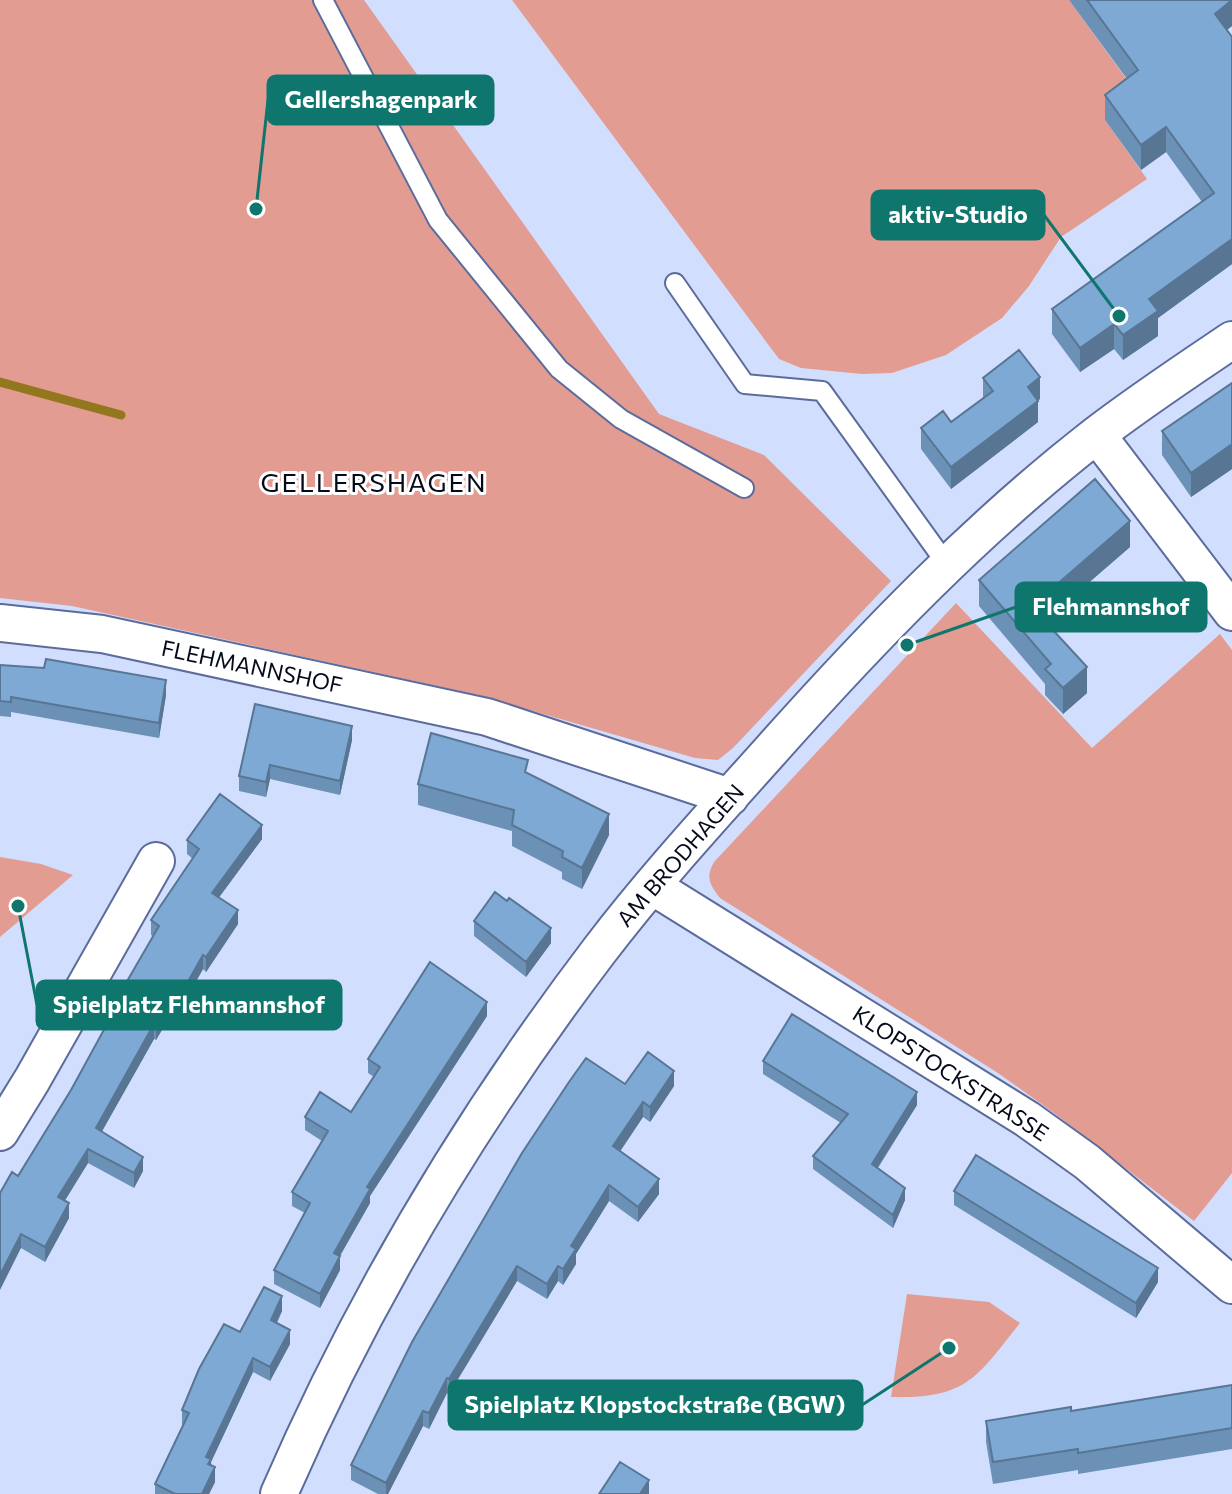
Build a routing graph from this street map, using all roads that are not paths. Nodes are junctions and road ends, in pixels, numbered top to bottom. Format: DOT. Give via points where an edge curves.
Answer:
graph roads {
  1 [pos="323,0"];
  2 [pos="675,283"];
  3 [pos="1232,340"];
  4 [pos="1097,435"];
  5 [pos="744,488"];
  6 [pos="948,566"];
  7 [pos="1232,612"];
  8 [pos="0,623"];
  9 [pos="730,797"];
  10 [pos="156,861"];
  11 [pos="652,886"];
  12 [pos="0,1132"];
  13 [pos="1232,1285"];
  14 [pos="279,1494"];
  1 -- 5 [label="lane" via="438,220 559,369 621,419"];
  2 -- 6 [label="lane" via="745,384 822,391"];
  3 -- 4 [label="street, AM BRODHAGEN"];
  4 -- 6 [label="street, AM BRODHAGEN"];
  4 -- 7 [label="street"];
  6 -- 9 [label="street, AM BRODHAGEN" via="829,684"];
  8 -- 9 [label="street, FLEHMANNSHOF" via="102,634 487,717"];
  9 -- 11 [label="street, AM BRODHAGEN"];
  10 -- 12 [label="street"];
  11 -- 13 [label="street, KLOPSTOCKSTRASSE" via="1027,1119 1087,1162"];
  11 -- 14 [label="street, AM BRODHAGEN" via="538,1033 443,1180 339,1364"];
}
